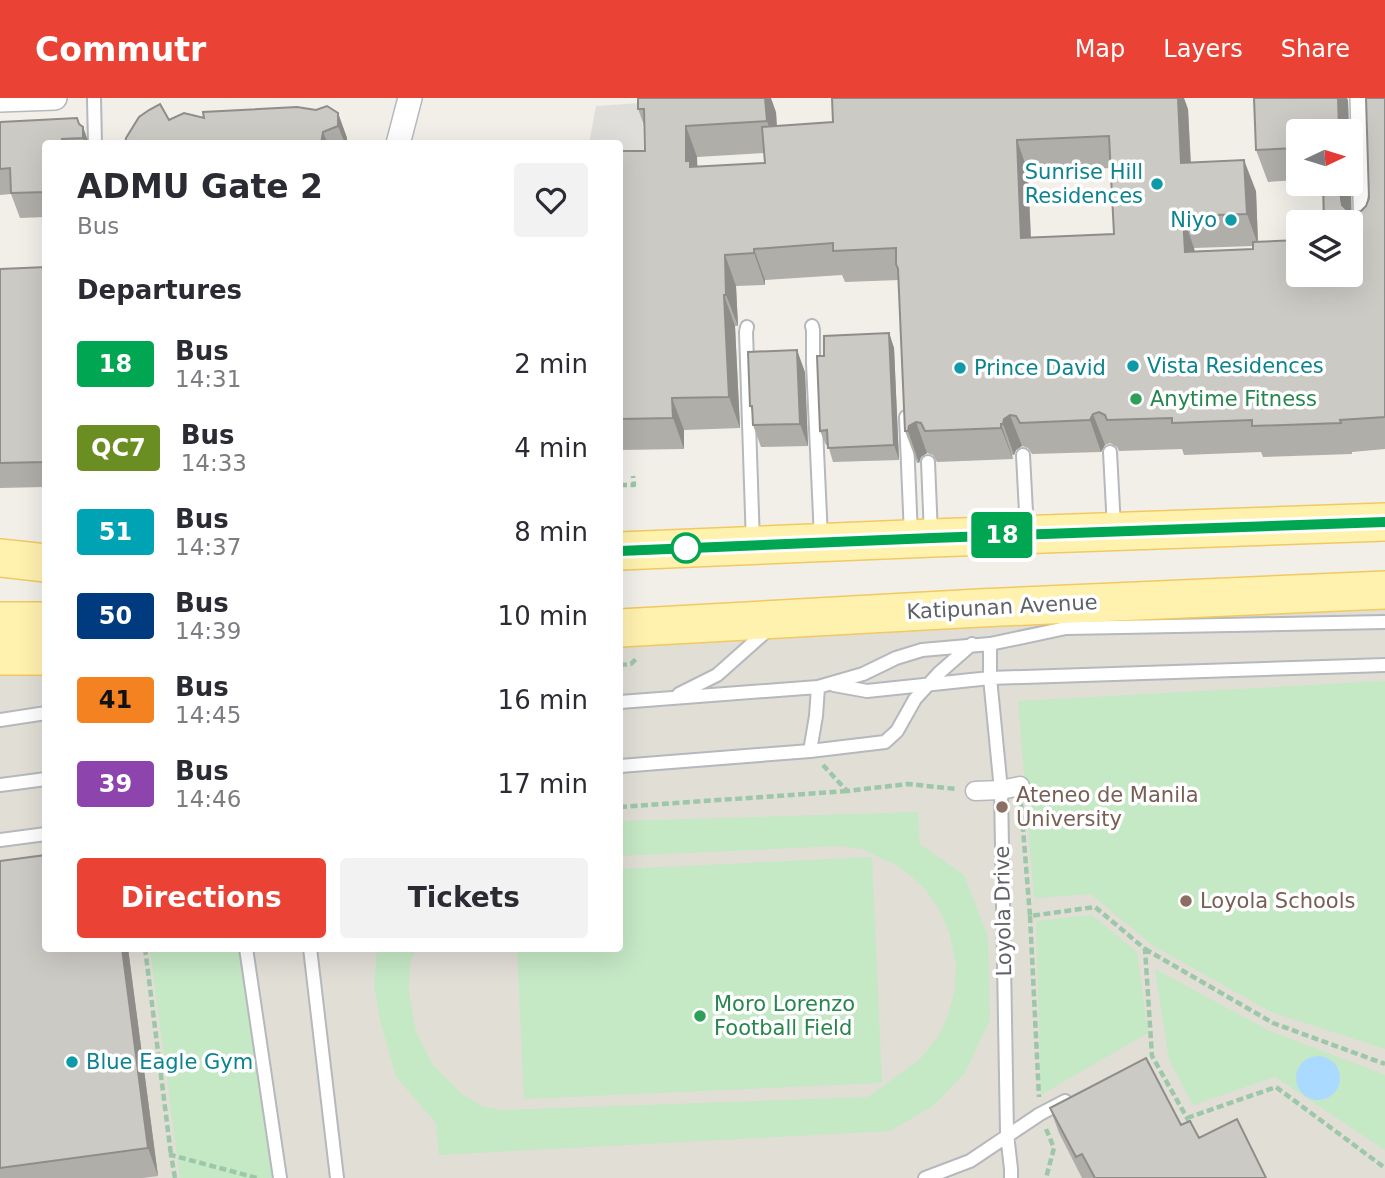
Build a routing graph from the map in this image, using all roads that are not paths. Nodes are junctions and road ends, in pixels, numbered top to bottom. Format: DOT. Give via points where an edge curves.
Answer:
graph roads {
  1 [pos="38,98"];
  2 [pos="55,98"];
  3 [pos="94,98"];
  4 [pos="410,98"];
  5 [pos="1362,98"];
  6 [pos="0,100"];
  7 [pos="95,140"];
  8 [pos="399,140"];
  9 [pos="1366,230"];
  10 [pos="811,326"];
  11 [pos="747,327"];
  12 [pos="905,410"];
  13 [pos="1110,452"];
  14 [pos="1023,455"];
  15 [pos="928,462"];
  16 [pos="1385,522"];
  17 [pos="1114,531"];
  18 [pos="1027,535"];
  19 [pos="921,538"];
  20 [pos="822,543"];
  21 [pos="753,546"];
  22 [pos="623,551"];
  23 [pos="0,558"];
  24 [pos="42,563"];
  25 [pos="42,569"];
  26 [pos="0,570"];
  27 [pos="1385,590"];
  28 [pos="779,620"];
  29 [pos="0,621"];
  30 [pos="42,621"];
  31 [pos="1385,622"];
  32 [pos="623,628"];
  33 [pos="990,644"];
  34 [pos="972,645"];
  35 [pos="0,656"];
  36 [pos="42,656"];
  37 [pos="1385,665"];
  38 [pos="990,678"];
  39 [pos="825,686"];
  40 [pos="928,686"];
  41 [pos="673,698"];
  42 [pos="623,702"];
  43 [pos="42,714"];
  44 [pos="0,720"];
  45 [pos="810,751"];
  46 [pos="623,766"];
  47 [pos="42,780"];
  48 [pos="0,785"];
  49 [pos="1020,786"];
  50 [pos="1001,790"];
  51 [pos="975,791"];
  52 [pos="42,835"];
  53 [pos="0,840"];
  54 [pos="247,952"];
  55 [pos="310,952"];
  56 [pos="1073,1096"];
  57 [pos="1007,1134"];
  58 [pos="281,1178"];
  59 [pos="337,1178"];
  60 [pos="925,1178"];
  61 [pos="1011,1178"];
  1 -- 2 [label="street"];
  1 -- 6 [label="street"];
  3 -- 7 [label="lane"];
  4 -- 8 [label="street"];
  5 -- 9 [label="street"];
  10 -- 20 [label="lane" via="806,363"];
  11 -- 21 [label="lane" via="754,365"];
  12 -- 19 [label="lane"];
  13 -- 17 [label="lane"];
  14 -- 18 [label="lane"];
  15 -- 19 [label="lane"];
  16 -- 17 [label="main road"];
  17 -- 18 [label="main road"];
  18 -- 19 [label="main road"];
  19 -- 20 [label="main road"];
  20 -- 21 [label="main road"];
  21 -- 22 [label="main road"];
  23 -- 24 [label="main road"];
  25 -- 26 [label="main road"];
  27 -- 28 [label="main road, Katipunan Avenue"];
  28 -- 32 [label="main road, Katipunan Avenue"];
  28 -- 41 [label="lane" via="717,675"];
  29 -- 30 [label="main road"];
  31 -- 33 [label="lane" via="1066,628"];
  33 -- 34 [label="lane"];
  33 -- 38 [label="lane, Loyola Drive"];
  34 -- 39 [label="lane" via="922,650"];
  34 -- 40 [label="lane"];
  35 -- 36 [label="main road"];
  37 -- 38 [label="lane"];
  38 -- 40 [label="lane"];
  38 -- 50 [label="lane, Loyola Drive"];
  39 -- 40 [label="lane" via="867,691"];
  39 -- 41 [label="lane"];
  39 -- 45 [label="lane"];
  40 -- 45 [label="lane" via="885,742"];
  41 -- 42 [label="lane"];
  43 -- 44 [label="lane"];
  45 -- 46 [label="lane"];
  47 -- 48 [label="lane"];
  49 -- 50 [label="street"];
  50 -- 51 [label="street"];
  50 -- 57 [label="lane, Loyola Drive"];
  52 -- 53 [label="lane"];
  54 -- 58 [label="lane"];
  55 -- 59 [label="lane"];
  56 -- 57 [label="lane"];
  57 -- 60 [label="lane" via="970,1161"];
  57 -- 61 [label="lane, Loyola Drive"];
}
